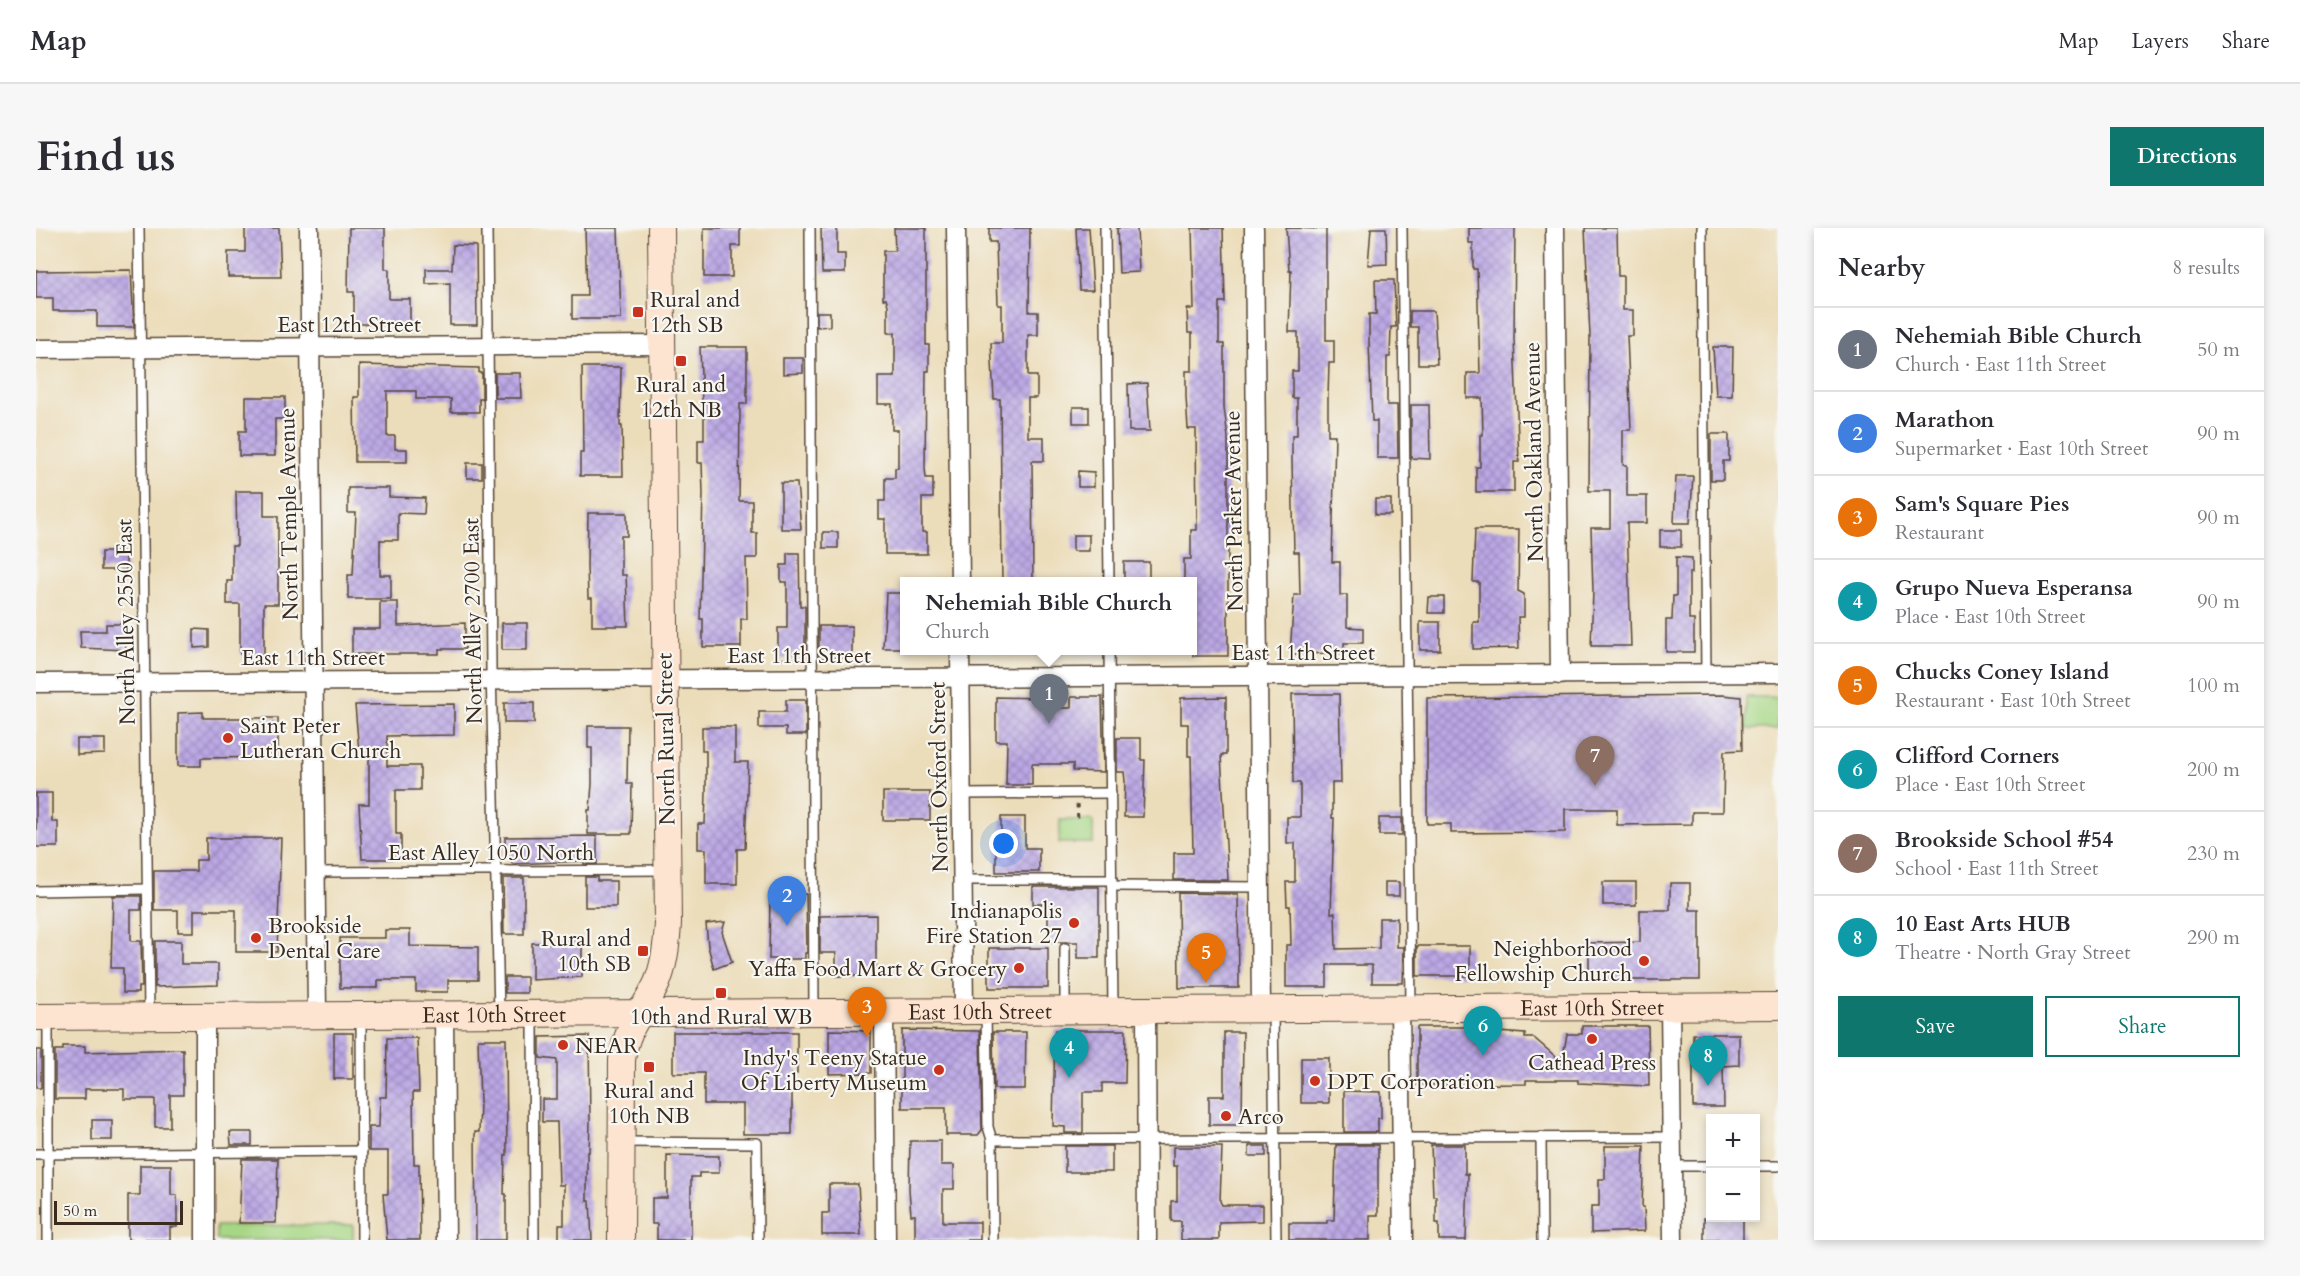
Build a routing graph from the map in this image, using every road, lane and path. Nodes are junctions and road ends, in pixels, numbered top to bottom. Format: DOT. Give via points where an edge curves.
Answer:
graph roads {
  1 [pos="139,228"];
  2 [pos="309,228"];
  3 [pos="487,228"];
  4 [pos="661,228"];
  5 [pos="810,228"];
  6 [pos="956,228"];
  7 [pos="1105,228"];
  8 [pos="1254,228"];
  9 [pos="1402,228"];
  10 [pos="1555,228"];
  11 [pos="1702,228"];
  12 [pos="662,345"];
  13 [pos="489,347"];
  14 [pos="310,348"];
  15 [pos="141,349"];
  16 [pos="36,350"];
  17 [pos="960,577"];
  18 [pos="1108,577"];
  19 [pos="960,655"];
  20 [pos="1109,655"];
  21 [pos="1778,673"];
  22 [pos="1706,674"];
  23 [pos="1560,675"];
  24 [pos="1408,676"];
  25 [pos="1110,677"];
  26 [pos="1258,677"];
  27 [pos="961,678"];
  28 [pos="812,679"];
  29 [pos="665,680"];
  30 [pos="491,681"];
  31 [pos="145,682"];
  32 [pos="313,682"];
  33 [pos="36,683"];
  34 [pos="1111,793"];
  35 [pos="962,794"];
  36 [pos="667,870"];
  37 [pos="497,871"];
  38 [pos="315,872"];
  39 [pos="963,880"];
  40 [pos="1112,883"];
  41 [pos="1260,887"];
  42 [pos="147,889"];
  43 [pos="36,891"];
  44 [pos="1065,948"];
  45 [pos="1670,1006"];
  46 [pos="1778,1006"];
  47 [pos="1405,1008"];
  48 [pos="1267,1009"];
  49 [pos="1065,1010"];
  50 [pos="1113,1010"];
  51 [pos="1146,1010"];
  52 [pos="884,1011"];
  53 [pos="975,1011"];
  54 [pos="814,1012"];
  55 [pos="639,1013"];
  56 [pos="444,1014"];
  57 [pos="499,1014"];
  58 [pos="533,1014"];
  59 [pos="205,1015"];
  60 [pos="317,1015"];
  61 [pos="361,1015"];
  62 [pos="149,1016"];
  63 [pos="42,1017"];
  64 [pos="1540,1137"];
  65 [pos="1671,1137"];
  66 [pos="1275,1138"];
  67 [pos="1401,1138"];
  68 [pos="1147,1139"];
  69 [pos="992,1140"];
  70 [pos="620,1142"];
  71 [pos="362,1151"];
  72 [pos="205,1153"];
  73 [pos="36,1154"];
  74 [pos="48,1154"];
  75 [pos="1672,1166"];
  76 [pos="1706,1166"];
  77 [pos="1760,1166"];
  78 [pos="1778,1166"];
  79 [pos="48,1240"];
  80 [pos="205,1240"];
  81 [pos="362,1240"];
  82 [pos="446,1240"];
  83 [pos="534,1240"];
  84 [pos="621,1240"];
  85 [pos="758,1240"];
  86 [pos="886,1240"];
  87 [pos="993,1240"];
  88 [pos="1147,1240"];
  89 [pos="1276,1240"];
  90 [pos="1403,1240"];
  91 [pos="1542,1240"];
  92 [pos="1673,1240"];
  1 -- 15 [label="lane, North Alley 2550 East"];
  2 -- 14 [label="street, North Temple Avenue"];
  3 -- 13 [label="lane, North Alley 2700 East"];
  4 -- 12 [label="main road, North Rural Street"];
  5 -- 28 [label="lane"];
  6 -- 17 [label="street"];
  7 -- 18 [label="lane"];
  8 -- 26 [label="street, North Parker Avenue"];
  9 -- 24 [label="lane"];
  10 -- 23 [label="street, North Oakland Avenue"];
  11 -- 22 [label="lane"];
  12 -- 13 [label="street, East 12th Street"];
  12 -- 29 [label="main road, North Rural Street"];
  13 -- 14 [label="street, East 12th Street"];
  13 -- 30 [label="lane, North Alley 2700 East"];
  14 -- 15 [label="street, East 12th Street"];
  14 -- 32 [label="street, North Temple Avenue"];
  15 -- 16 [label="street, East 12th Street"];
  15 -- 31 [label="lane, North Alley 2550 East"];
  19 -- 27 [label="street, North Oxford Street"];
  20 -- 25 [label="lane"];
  21 -- 22 [label="street, East 11th Street"];
  22 -- 23 [label="street, East 11th Street"];
  23 -- 24 [label="street, East 11th Street"];
  24 -- 26 [label="street, East 11th Street"];
  24 -- 47 [label="lane"];
  25 -- 26 [label="street, East 11th Street"];
  25 -- 27 [label="street, East 11th Street"];
  25 -- 34 [label="lane"];
  26 -- 41 [label="street, North Parker Avenue"];
  27 -- 28 [label="street, East 11th Street"];
  27 -- 35 [label="street, North Oxford Street"];
  28 -- 29 [label="street, East 11th Street"];
  28 -- 54 [label="lane"];
  29 -- 30 [label="street, East 11th Street"];
  29 -- 36 [label="main road, North Rural Street"];
  30 -- 32 [label="street, East 11th Street"];
  30 -- 37 [label="lane, North Alley 2700 East"];
  31 -- 32 [label="street, East 11th Street"];
  31 -- 33 [label="street, East 11th Street"];
  31 -- 42 [label="lane, North Alley 2550 East"];
  32 -- 38 [label="street, North Temple Avenue"];
  34 -- 35 [label="lane"];
  34 -- 40 [label="lane"];
  35 -- 39 [label="street, North Oxford Street"];
  36 -- 37 [label="lane, East Alley 1050 North"];
  36 -- 55 [label="main road, North Rural Street" via="664,962"];
  37 -- 38 [label="lane, East Alley 1050 North"];
  37 -- 57 [label="lane, North Alley 2700 East"];
  38 -- 60 [label="street, North Temple Avenue"];
  39 -- 40 [label="lane"];
  39 -- 53 [label="street, North Oxford Street"];
  40 -- 41 [label="lane"];
  40 -- 50 [label="lane"];
  41 -- 48 [label="street, North Parker Avenue"];
  42 -- 43 [label="lane"];
  42 -- 62 [label="lane, North Alley 2550 East"];
  44 -- 49 [label="lane"];
  45 -- 46 [label="main road, East 10th Street"];
  45 -- 47 [label="main road, East 10th Street"];
  45 -- 65 [label="street"];
  47 -- 48 [label="main road, East 10th Street"];
  47 -- 67 [label="street"];
  48 -- 51 [label="main road, East 10th Street"];
  48 -- 66 [label="lane"];
  49 -- 50 [label="main road, East 10th Street"];
  49 -- 53 [label="main road, East 10th Street"];
  50 -- 51 [label="main road, East 10th Street"];
  51 -- 68 [label="street"];
  52 -- 53 [label="main road, East 10th Street"];
  52 -- 54 [label="main road, East 10th Street"];
  52 -- 86 [label="street"];
  53 -- 69 [label="lane"];
  54 -- 55 [label="main road, East 10th Street"];
  55 -- 58 [label="main road, East 10th Street"];
  55 -- 70 [label="main road, North Rural Street" via="628,1031 622,1060"];
  56 -- 57 [label="main road, East 10th Street"];
  56 -- 61 [label="main road, East 10th Street"];
  56 -- 82 [label="street"];
  57 -- 58 [label="main road, East 10th Street"];
  58 -- 83 [label="lane"];
  59 -- 60 [label="main road, East 10th Street"];
  59 -- 62 [label="main road, East 10th Street"];
  59 -- 72 [label="street"];
  60 -- 61 [label="main road, East 10th Street"];
  61 -- 71 [label="lane"];
  62 -- 63 [label="main road, East 10th Street"];
  63 -- 74 [label="lane"];
  64 -- 65 [label="lane"];
  64 -- 67 [label="lane"];
  64 -- 91 [label="lane"];
  65 -- 75 [label="street"];
  66 -- 67 [label="lane"];
  66 -- 68 [label="lane"];
  66 -- 89 [label="lane"];
  67 -- 90 [label="street"];
  68 -- 69 [label="lane"];
  68 -- 88 [label="street"];
  69 -- 87 [label="lane"];
  70 -- 84 [label="main road, North Rural Street"];
  70 -- 85 [label="lane" via="757,1143"];
  71 -- 72 [label="lane"];
  71 -- 81 [label="lane"];
  72 -- 74 [label="lane"];
  72 -- 80 [label="street"];
  73 -- 74 [label="lane"];
  74 -- 79 [label="lane"];
  75 -- 76 [label="lane"];
  75 -- 92 [label="street"];
  77 -- 78 [label="lane"];
}
